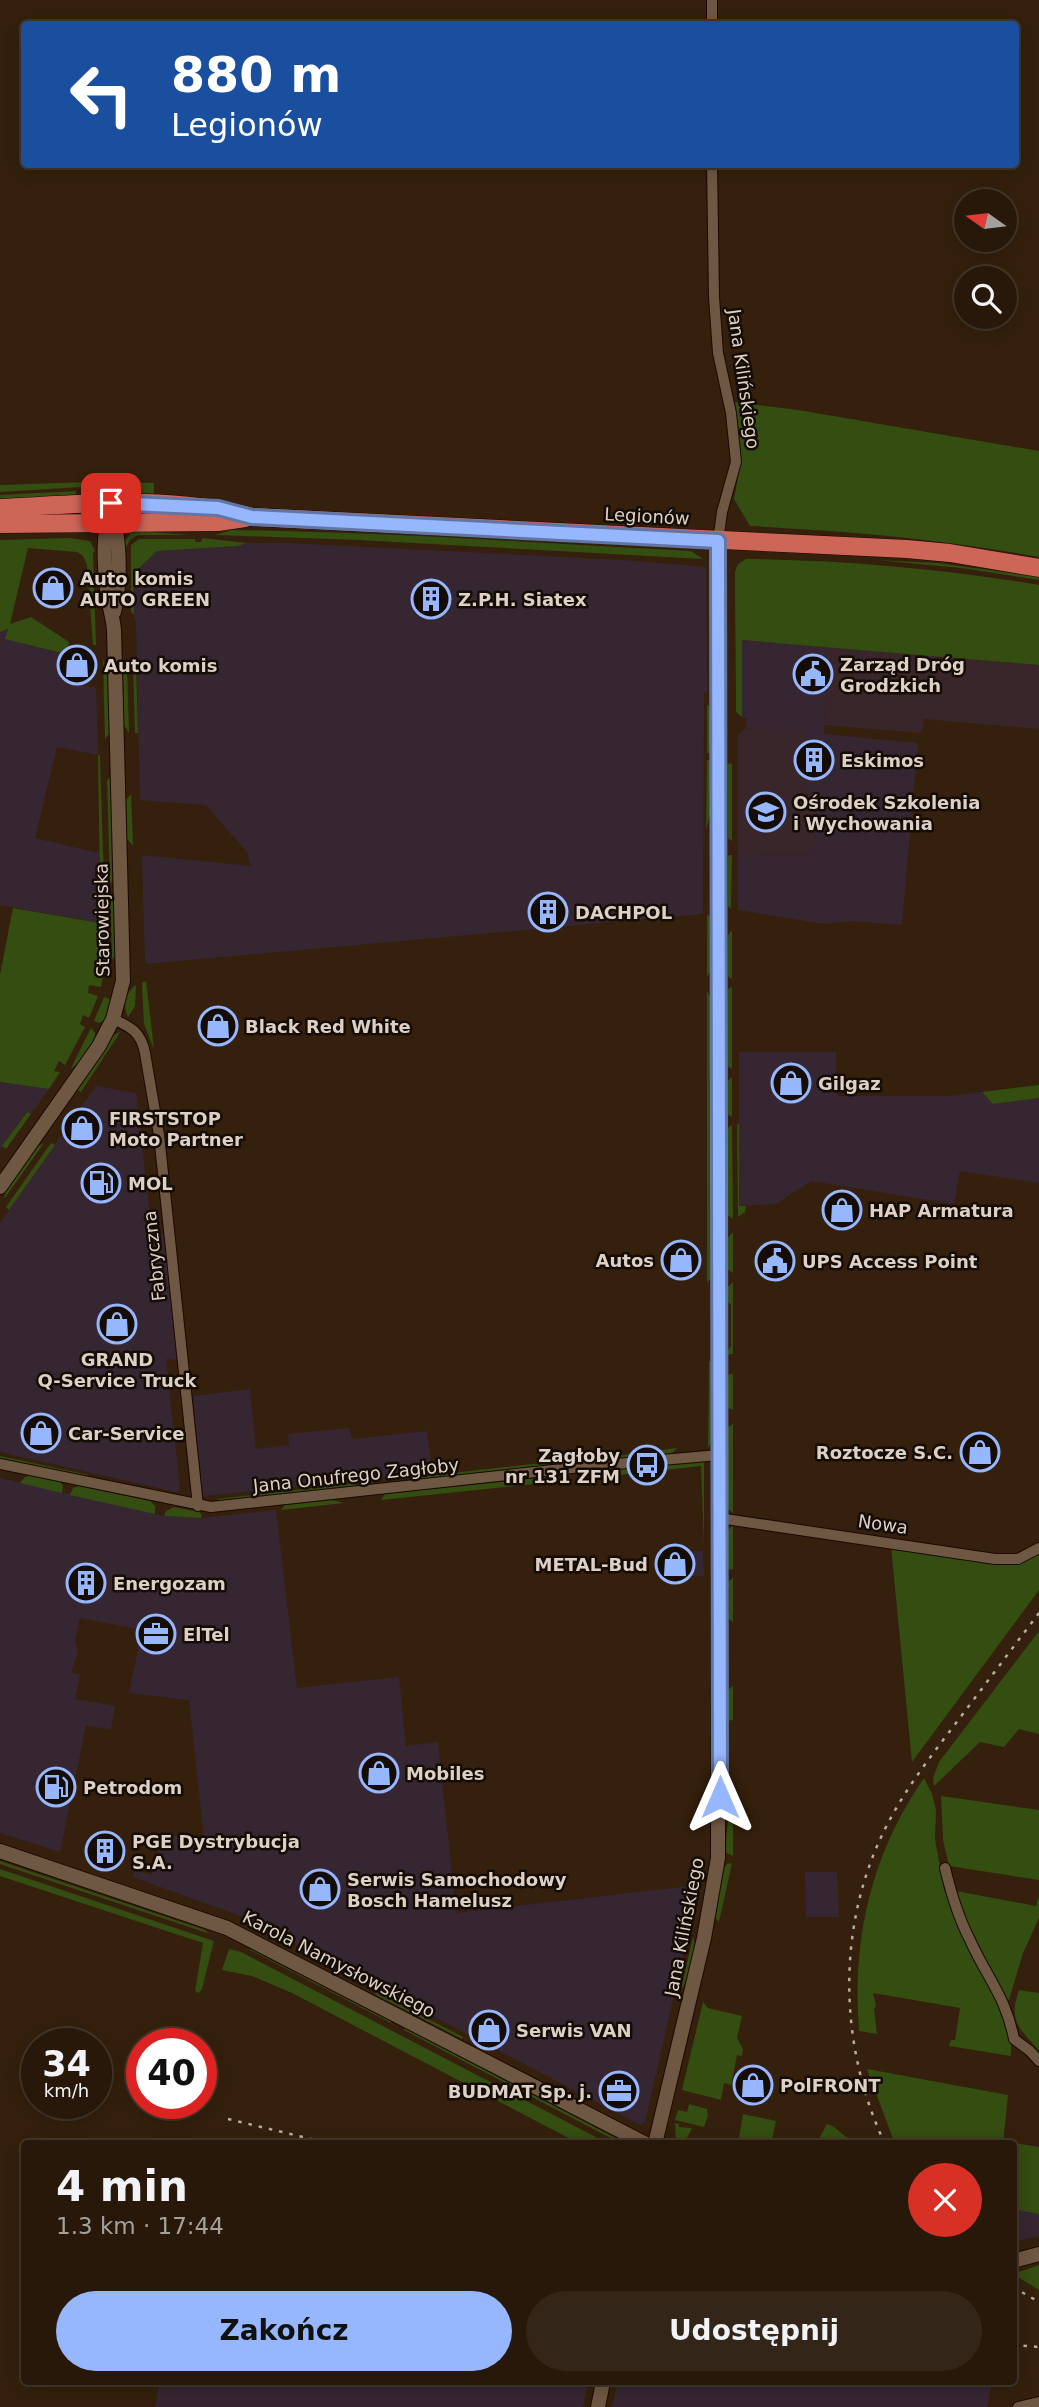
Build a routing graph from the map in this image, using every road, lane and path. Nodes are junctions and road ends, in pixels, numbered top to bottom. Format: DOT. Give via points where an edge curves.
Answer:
graph roads {
  1 [pos="712,0"];
  2 [pos="712,21"];
  3 [pos="712,168"];
  4 [pos="111,503"];
  5 [pos="0,508"];
  6 [pos="252,517"];
  7 [pos="110,522"];
  8 [pos="0,524"];
  9 [pos="718,541"];
  10 [pos="1039,568"];
  11 [pos="113,1019"];
  12 [pos="0,1187"];
  13 [pos="719,1455"];
  14 [pos="0,1464"];
  15 [pos="198,1506"];
  16 [pos="719,1518"];
  17 [pos="1039,1548"];
  18 [pos="0,1851"];
  19 [pos="946,1868"];
  20 [pos="1039,2061"];
  21 [pos="638,2140"];
  22 [pos="656,2140"];
  23 [pos="1039,2254"];
  24 [pos="1017,2260"];
  25 [pos="602,2385"];
  26 [pos="1039,2402"];
  27 [pos="598,2407"];
  28 [pos="1018,2407"];
  1 -- 2 [label="street"];
  3 -- 9 [label="street, Jana Kilińskiego" via="718,353 736,462"];
  4 -- 5 [label="highway, Legionów"];
  4 -- 6 [label="highway, Legionów" via="218,508"];
  4 -- 7 [label="street, Starowiejska"];
  6 -- 7 [label="highway, Legionów" via="218,522"];
  6 -- 9 [label="highway, Legionów"];
  7 -- 8 [label="highway, Legionów"];
  7 -- 11 [label="street, Starowiejska" via="118,596 113,617 124,964"];
  9 -- 10 [label="highway, Legionów" via="917,550"];
  9 -- 13 [label="street, Jana Kilińskiego"];
  11 -- 12 [label="street, Starowiejska" via="94,1055"];
  11 -- 15 [label="street, Fabryczna" via="135,1030 145,1053 159,1135"];
  13 -- 15 [label="street, Jana Onufrego Zagłoby" via="225,1507"];
  13 -- 16 [label="street, Jana Kilińskiego"];
  14 -- 15 [label="street, Jana Onufrego Zagłoby"];
  16 -- 17 [label="street, Nowa" via="989,1558 1018,1559"];
  16 -- 22 [label="street, Jana Kilińskiego" via="716,1877"];
  18 -- 21 [label="street, Karola Namysłowskiego" via="227,1928"];
  19 -- 20 [label="street" via="956,1908 1003,1999 1014,2039"];
  23 -- 24 [label="street"];
  25 -- 27 [label="street"];
  26 -- 28 [label="street"];
}
